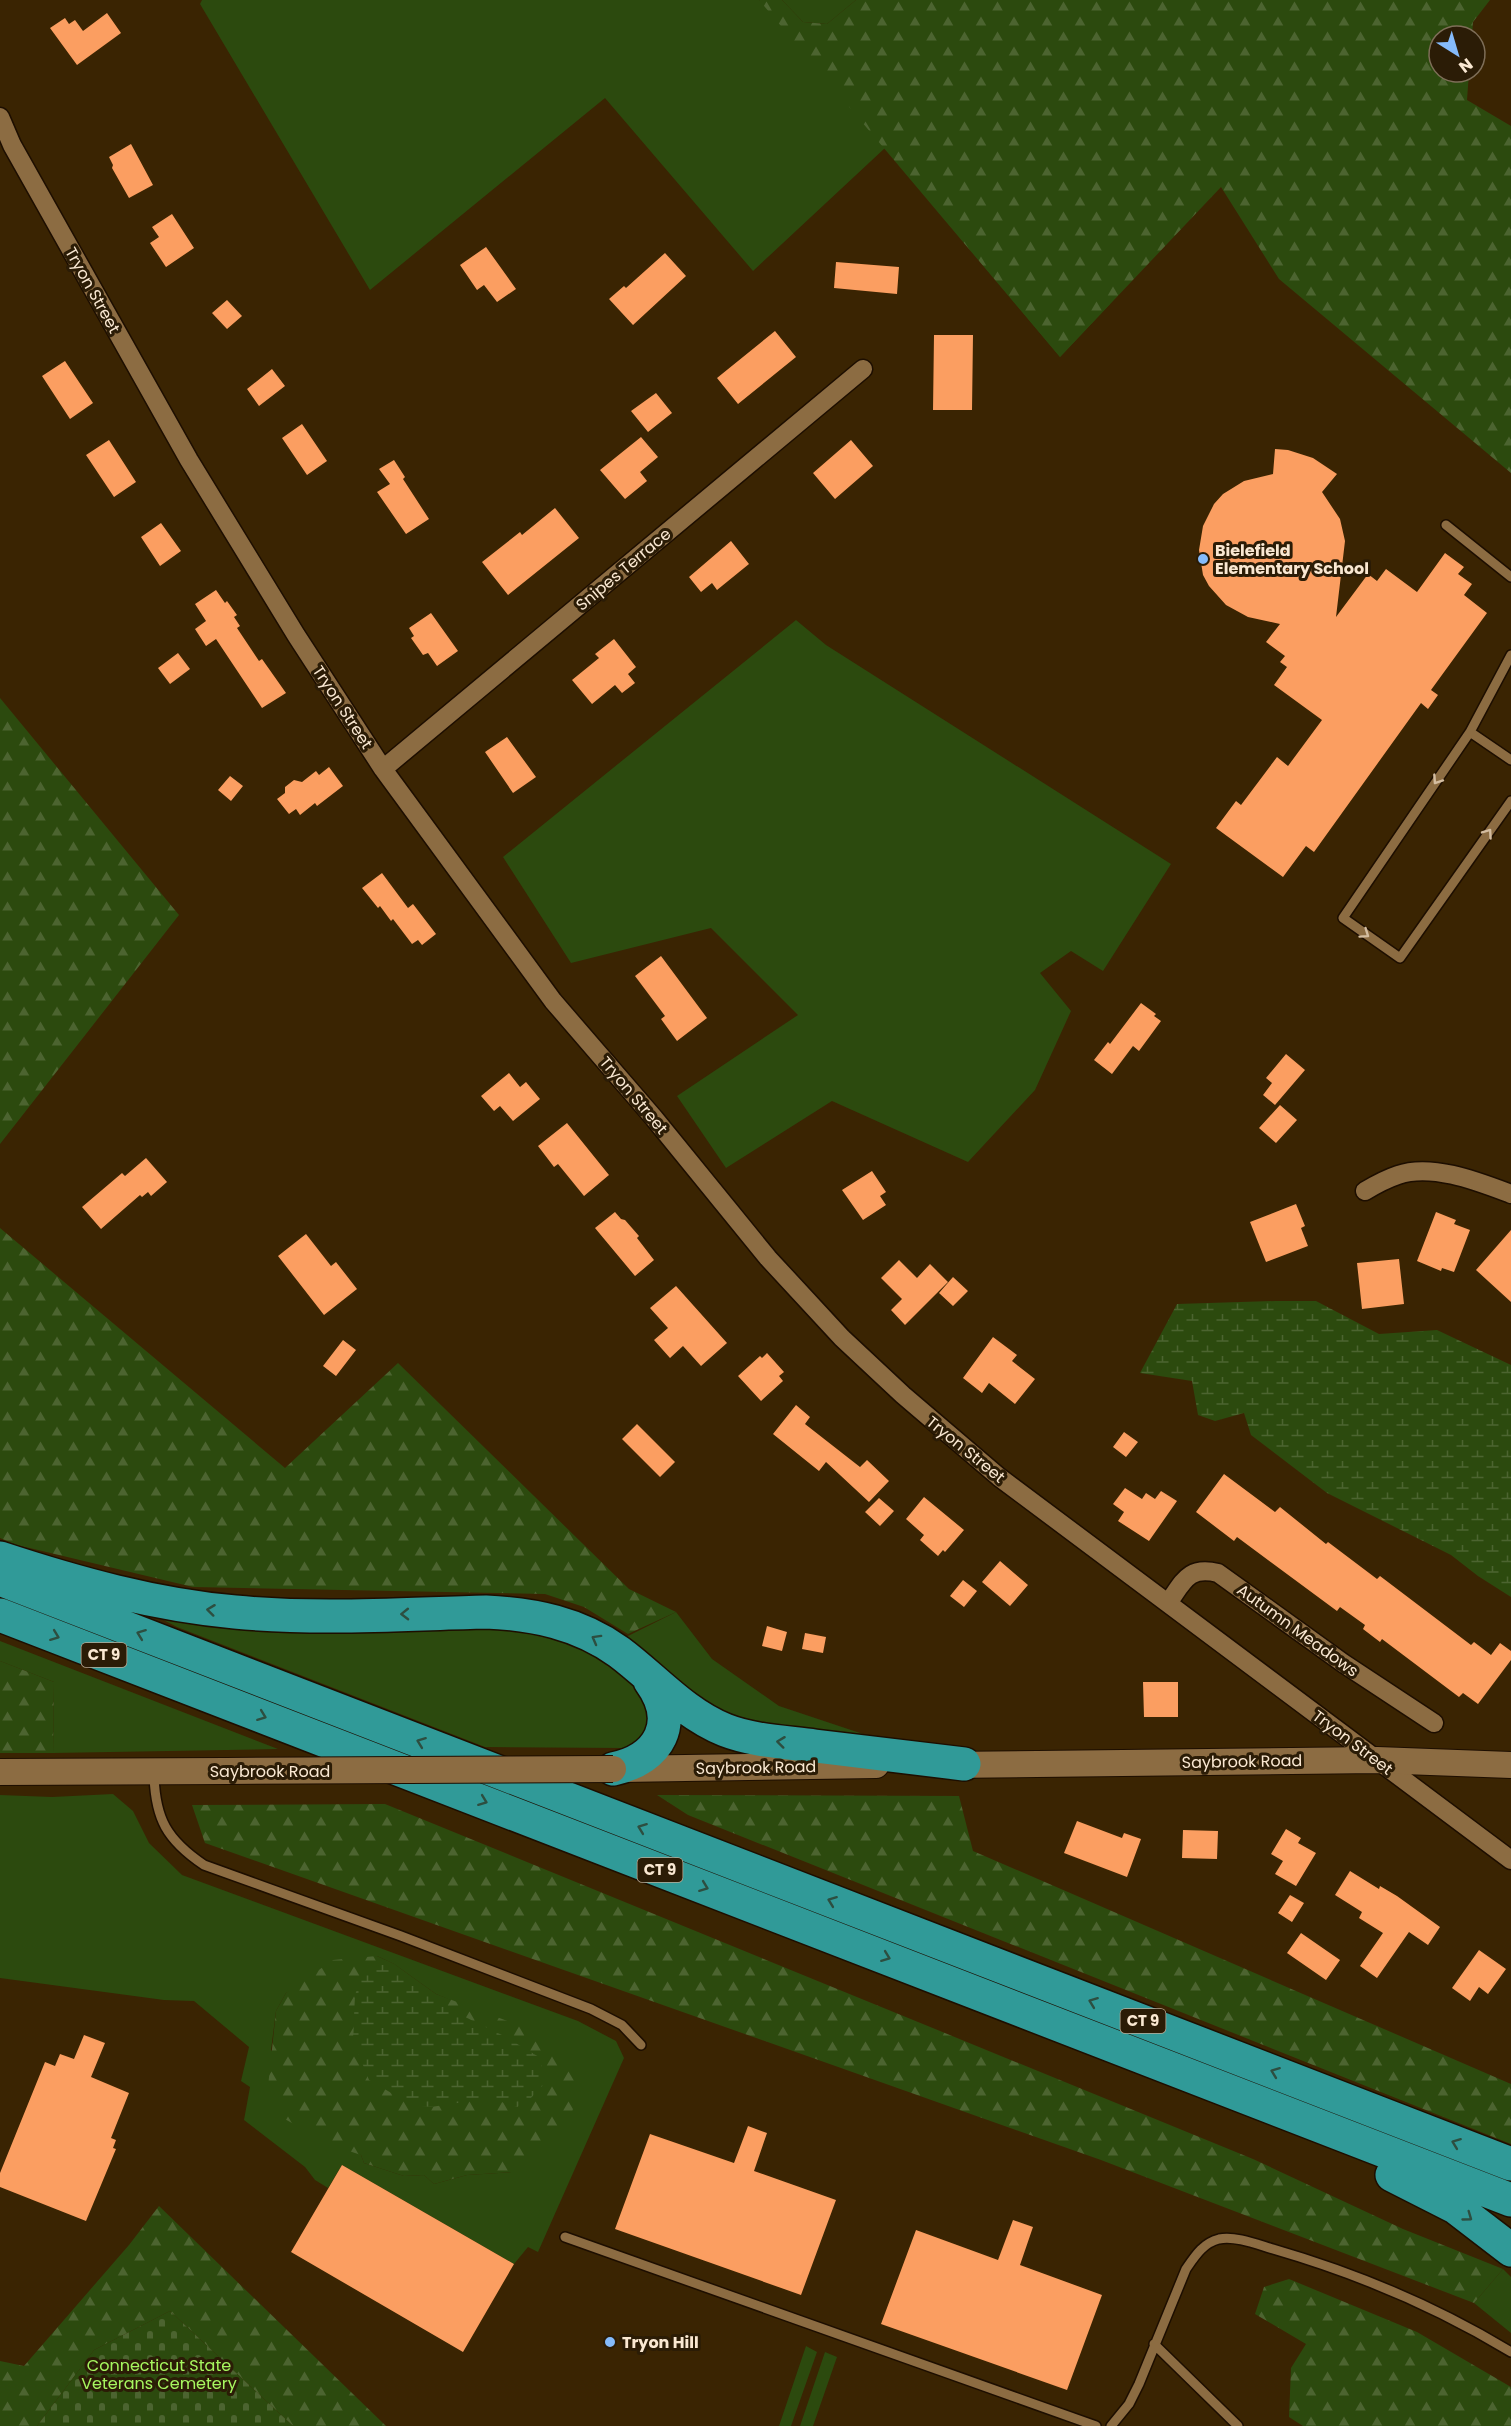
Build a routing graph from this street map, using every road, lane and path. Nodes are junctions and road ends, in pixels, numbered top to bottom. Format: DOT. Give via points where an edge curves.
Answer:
graph roads {
  1 [pos="0,117"];
  2 [pos="863,369"];
  3 [pos="1446,525"];
  4 [pos="1511,577"];
  5 [pos="1511,655"];
  6 [pos="1470,732"];
  7 [pos="1511,760"];
  8 [pos="383,769"];
  9 [pos="1511,801"];
  10 [pos="1365,1191"];
  11 [pos="1511,1194"];
  12 [pos="0,1558"];
  13 [pos="0,1579"];
  14 [pos="1168,1603"];
  15 [pos="0,1615"];
  16 [pos="638,1668"];
  17 [pos="1434,1723"];
  18 [pos="1377,1760"];
  19 [pos="964,1764"];
  20 [pos="1511,1765"];
  21 [pos="612,1769"];
  22 [pos="0,1772"];
  23 [pos="154,1772"];
  24 [pos="1511,1860"];
  25 [pos="641,2045"];
  26 [pos="1113,2045"];
  27 [pos="1511,2164"];
  28 [pos="1511,2200"];
  29 [pos="565,2237"];
  30 [pos="1511,2250"];
  31 [pos="1154,2344"];
  32 [pos="1511,2352"];
  33 [pos="1096,2426"];
  34 [pos="1111,2426"];
  35 [pos="1238,2426"];
  1 -- 8 [label="street, Tryon Street" via="23,165 189,460"];
  2 -- 8 [label="street, Snipes Terrace"];
  3 -- 4 [label="lane"];
  5 -- 6 [label="lane"];
  6 -- 7 [label="lane"];
  6 -- 9 [label="lane, one-way" via="1342,918 1400,958"];
  8 -- 14 [label="street, Tryon Street" via="553,1001 768,1258 842,1338 913,1405 999,1477"];
  10 -- 11 [label="street" via="1399,1174 1436,1171"];
  16 -- 12 [label="highway, one-way" via="617,1651 573,1627 548,1619 486,1612 236,1612 144,1598"];
  27 -- 13 [label="highway, CT 9, one-way"];
  14 -- 17 [label="street, Autumn Meadows" via="1193,1572 1204,1569 1218,1573 1343,1664"];
  14 -- 18 [label="street, Tryon Street"];
  15 -- 26 [label="highway, CT 9, one-way"];
  19 -- 16 [label="highway, one-way" via="771,1741 726,1731 685,1707"];
  16 -- 21 [label="highway" via="659,1695 665,1721 651,1751 639,1761"];
  18 -- 19 [label="main road, Saybrook Road"];
  18 -- 20 [label="main road, Saybrook Road"];
  18 -- 24 [label="street, Tryon Street"];
  19 -- 21 [label="main road, Saybrook Road"];
  21 -- 23 [label="main road, Saybrook Road, bridge"];
  22 -- 23 [label="main road, Saybrook Road"];
  23 -- 25 [label="lane" via="159,1817 184,1852 204,1865 591,2009 622,2025"];
  26 -- 28 [label="highway, CT 9"];
  26 -- 30 [label="highway, one-way" via="1424,2190 1455,2207"];
  29 -- 33 [label="lane"];
  31 -- 32 [label="lane" via="1182,2278 1197,2254 1208,2244 1233,2239 1305,2258 1370,2283 1424,2305"];
  31 -- 34 [label="lane" via="1130,2404"];
  31 -- 35 [label="lane"];
}
